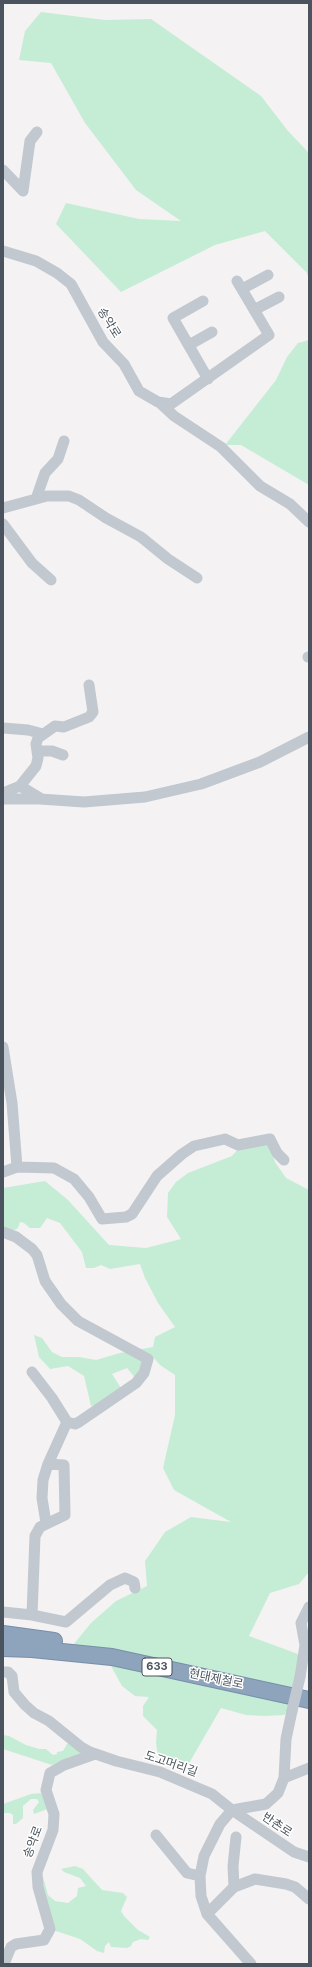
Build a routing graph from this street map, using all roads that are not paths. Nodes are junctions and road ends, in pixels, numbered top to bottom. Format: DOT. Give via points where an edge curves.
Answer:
graph roads {
  1 [pos="37,132"];
  2 [pos="3,170"];
  3 [pos="3,252"];
  4 [pos="268,275"];
  5 [pos="279,297"];
  6 [pos="204,301"];
  7 [pos="254,310"];
  8 [pos="212,332"];
  9 [pos="189,345"];
  10 [pos="208,378"];
  11 [pos="158,402"];
  12 [pos="64,441"];
  13 [pos="36,499"];
  14 [pos="3,508"];
  15 [pos="309,522"];
  16 [pos="3,524"];
  17 [pos="197,578"];
  18 [pos="52,580"];
  19 [pos="89,685"];
  20 [pos="3,728"];
  21 [pos="44,734"];
  22 [pos="309,737"];
  23 [pos="37,751"];
  24 [pos="62,755"];
  25 [pos="20,786"];
  26 [pos="3,793"];
  27 [pos="3,799"];
  28 [pos="40,799"];
  29 [pos="3,1047"];
  30 [pos="284,1160"];
  31 [pos="17,1167"];
  32 [pos="3,1172"];
  33 [pos="3,1232"];
  34 [pos="32,1372"];
  35 [pos="67,1422"];
  36 [pos="48,1464"];
  37 [pos="46,1523"];
  38 [pos="135,1588"];
  39 [pos="309,1607"];
  40 [pos="3,1612"];
  41 [pos="32,1615"];
  42 [pos="305,1622"];
  43 [pos="3,1634"];
  44 [pos="3,1639"];
  45 [pos="60,1642"];
  46 [pos="3,1648"];
  47 [pos="74,1653"];
  48 [pos="3,1654"];
  49 [pos="3,1672"];
  50 [pos="309,1691"];
  51 [pos="309,1700"];
  52 [pos="95,1754"];
  53 [pos="309,1768"];
  54 [pos="284,1778"];
  55 [pos="232,1810"];
  56 [pos="156,1835"];
  57 [pos="236,1837"];
  58 [pos="309,1857"];
  59 [pos="200,1876"];
  60 [pos="234,1887"];
  61 [pos="309,1899"];
  62 [pos="207,1914"];
  63 [pos="4,1964"];
  64 [pos="251,1964"];
  1 -- 2 [label="street" via="30,141 23,192"];
  3 -- 11 [label="street, 송악로" via="36,261 71,284 103,342 124,364 139,391"];
  4 -- 7 [label="street" via="240,285"];
  5 -- 7 [label="street"];
  6 -- 9 [label="street" via="173,318"];
  7 -- 10 [label="street" via="269,336"];
  8 -- 9 [label="street"];
  9 -- 10 [label="street"];
  10 -- 11 [label="street" via="171,404"];
  11 -- 15 [label="street, 송악로" via="174,416 221,447 260,486 290,504"];
  12 -- 13 [label="street" via="58,458 45,473"];
  13 -- 14 [label="street"];
  13 -- 17 [label="street" via="58,495 79,500 141,537"];
  16 -- 18 [label="street" via="32,563"];
  19 -- 21 [label="street" via="93,712 89,717 64,727 54,726"];
  20 -- 21 [label="street"];
  21 -- 23 [label="street" via="38,738"];
  22 -- 28 [label="street" via="260,762 201,784 145,798 84,802"];
  23 -- 24 [label="street" via="52,751"];
  23 -- 25 [label="street" via="36,766"];
  25 -- 26 [label="street"];
  25 -- 28 [label="street"];
  27 -- 28 [label="street"];
  29 -- 31 [label="street" via="12,1103"];
  30 -- 31 [label="street" via="270,1139 238,1145 225,1139 194,1146 157,1176 132,1214 102,1219 74,1179 54,1168"];
  31 -- 32 [label="street"];
  33 -- 35 [label="street" via="16,1237 32,1249 37,1255 45,1281 61,1304 78,1321 148,1359 144,1373 136,1383 79,1422"];
  34 -- 35 [label="street"];
  35 -- 36 [label="street"];
  36 -- 37 [label="street" via="43,1480 42,1498"];
  36 -- 37 [label="street" via="64,1465 65,1515"];
  37 -- 41 [label="street" via="35,1536"];
  38 -- 41 [label="street" via="134,1582 125,1578 110,1585 66,1622"];
  39 -- 42 [label="street"];
  40 -- 41 [label="street"];
  42 -- 54 [label="street, bridge" via="300,1677 286,1739"];
  43 -- 45 [label="highway"];
  44 -- 45 [label="highway, 현대제철로 / 633"];
  45 -- 50 [label="highway, 현대제철로 / 633" via="124,1652"];
  46 -- 47 [label="highway, 현대제철로 / 633"];
  47 -- 48 [label="highway"];
  47 -- 51 [label="highway, 현대제철로 / 633" via="112,1657"];
  49 -- 52 [label="street, 도고머리길" via="8,1672 12,1676 14,1692 25,1705"];
  52 -- 55 [label="street, 도고머리길" via="160,1772 192,1784 212,1794"];
  52 -- 63 [label="street, 송악로" via="50,1772 46,1790 54,1814 53,1830 37,1872 38,1886 50,1929 44,1940 10,1947"];
  53 -- 54 [label="street"];
  54 -- 55 [label="street" via="278,1793 266,1804"];
  55 -- 58 [label="street, 반촌로" via="294,1852"];
  55 -- 59 [label="street" via="220,1824 204,1856"];
  56 -- 59 [label="street" via="187,1872"];
  57 -- 60 [label="street"];
  59 -- 62 [label="street" via="201,1896"];
  60 -- 61 [label="street" via="255,1879 276,1881 295,1887"];
  60 -- 62 [label="street"];
  62 -- 64 [label="street"];
}
